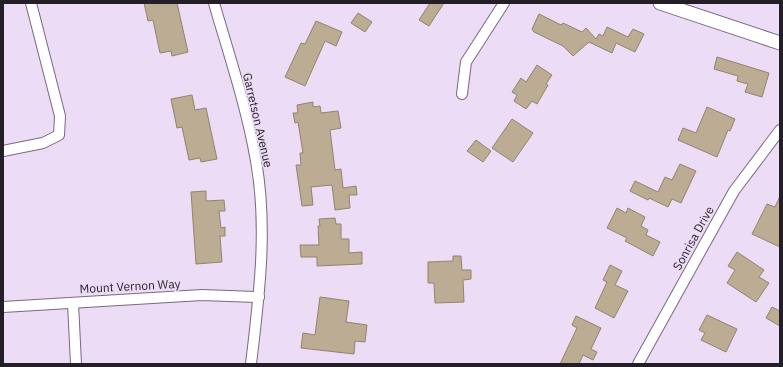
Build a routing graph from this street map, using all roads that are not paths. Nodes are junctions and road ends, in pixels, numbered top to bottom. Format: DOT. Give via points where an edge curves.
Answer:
graph roads {
  1 [pos="31,3"];
  2 [pos="214,3"];
  3 [pos="504,3"];
  4 [pos="660,3"];
  5 [pos="780,43"];
  6 [pos="462,94"];
  7 [pos="780,130"];
  8 [pos="3,151"];
  9 [pos="259,297"];
  10 [pos="73,302"];
  11 [pos="3,307"];
  12 [pos="76,364"];
  13 [pos="251,364"];
  14 [pos="638,364"];
  1 -- 8 [label="street" via="60,116 59,134 43,143"];
  2 -- 9 [label="street, Garretson Avenue" via="242,101 256,162 262,223"];
  3 -- 6 [label="street" via="466,62"];
  4 -- 5 [label="street"];
  7 -- 14 [label="street, Sonrisa Drive" via="734,191"];
  9 -- 10 [label="street, Mount Vernon Way" via="202,295"];
  9 -- 13 [label="street, Garretson Avenue"];
  10 -- 11 [label="street, Mount Vernon Way"];
  10 -- 12 [label="street"];
}
